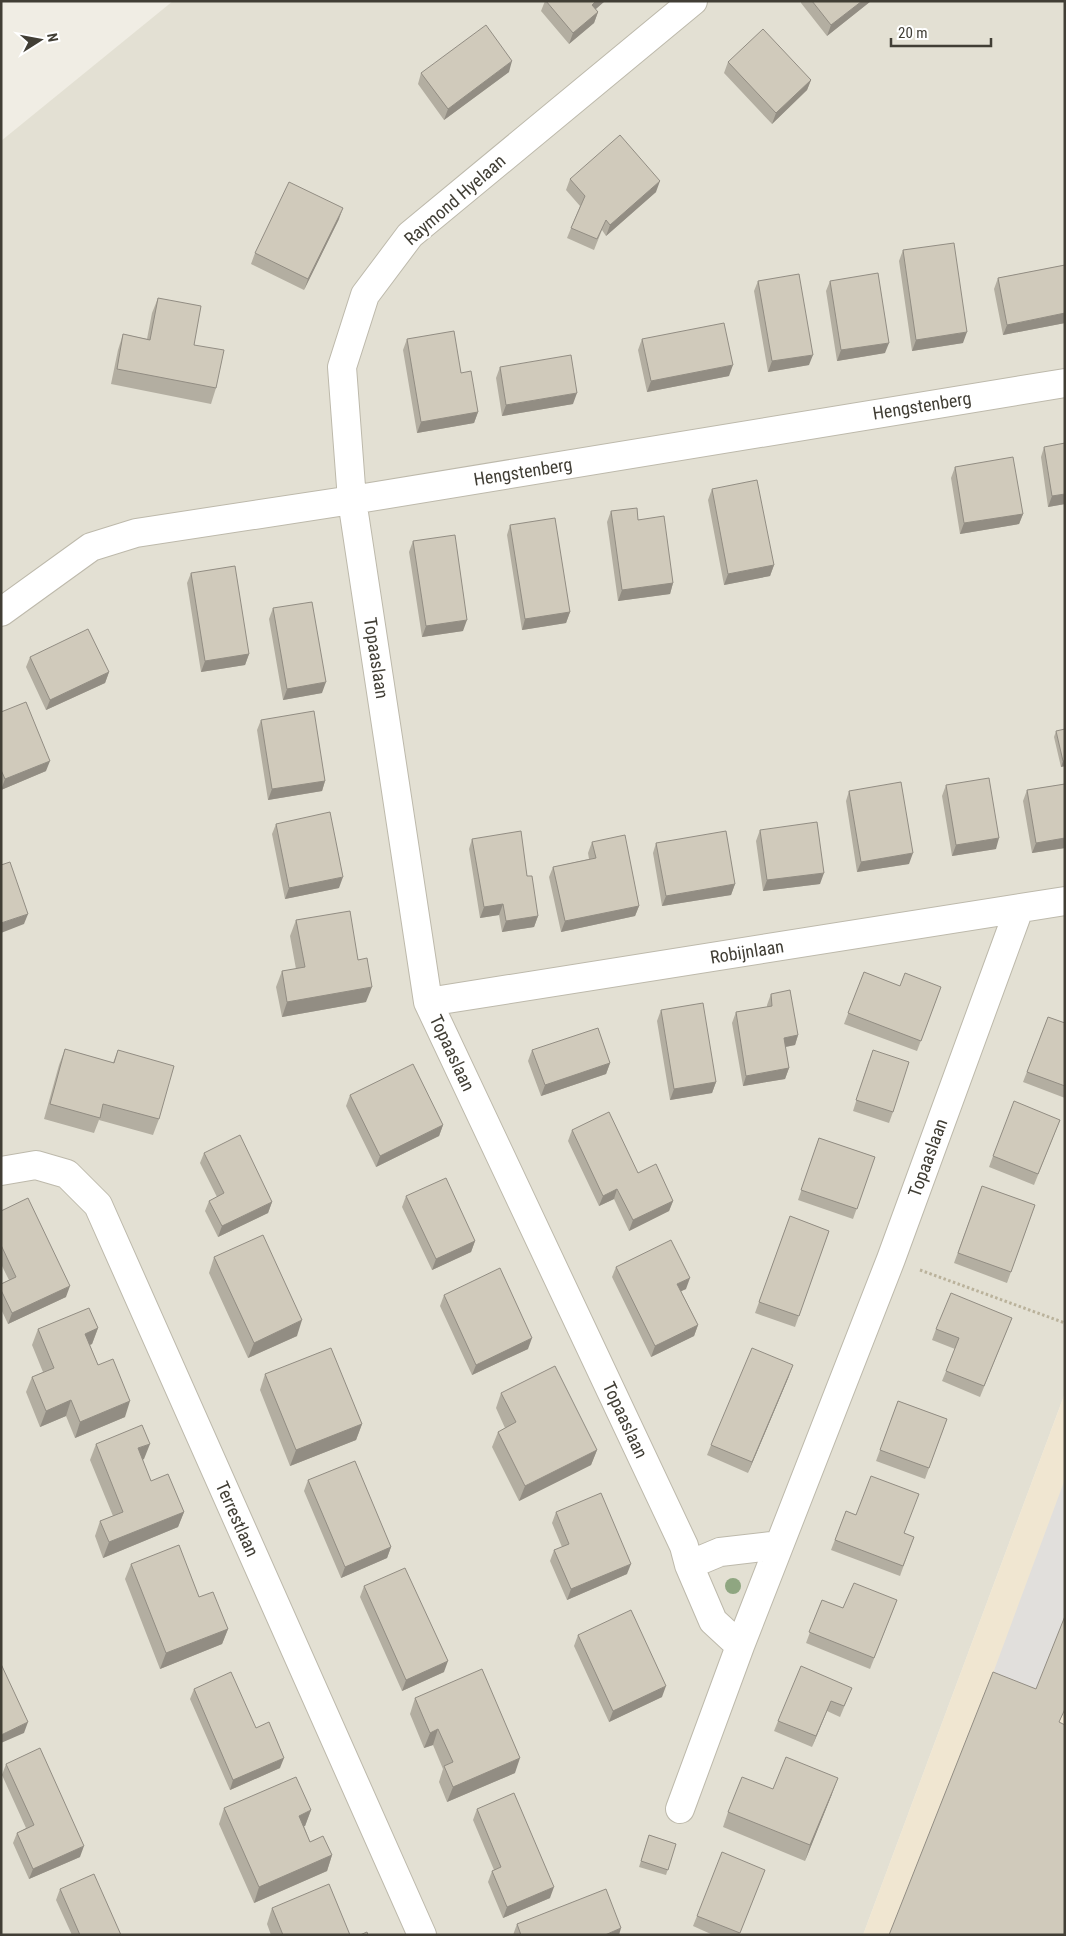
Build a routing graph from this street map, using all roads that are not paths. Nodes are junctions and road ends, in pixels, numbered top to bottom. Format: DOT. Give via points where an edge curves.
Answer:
graph roads {
  1 [pos="693,1"];
  2 [pos="1065,383"];
  3 [pos="352,500"];
  4 [pos="1,612"];
  5 [pos="1065,900"];
  6 [pos="1018,909"];
  7 [pos="428,1002"];
  8 [pos="1,1172"];
  9 [pos="779,1545"];
  10 [pos="689,1565"];
  11 [pos="740,1646"];
  12 [pos="680,1809"];
  13 [pos="422,1935"];
  1 -- 3 [label="street, Raymond Hyelaan" via="410,235 365,295 342,366"];
  2 -- 3 [label="street, Hengstenberg"];
  3 -- 4 [label="street, Hengstenberg" via="136,533 92,548"];
  3 -- 7 [label="street, Topaaslaan"];
  5 -- 6 [label="street, Robijnlaan"];
  6 -- 7 [label="street, Robijnlaan"];
  6 -- 9 [label="street, Topaaslaan" via="891,1259"];
  7 -- 10 [label="street, Topaaslaan" via="684,1546"];
  8 -- 13 [label="street, Terrestlaan" via="36,1165 67,1174 98,1205"];
  9 -- 10 [label="street" via="720,1552"];
  9 -- 11 [label="street, Topaaslaan"];
  10 -- 11 [label="street, Topaaslaan" via="713,1621"];
  11 -- 12 [label="street, Topaaslaan"];
}
